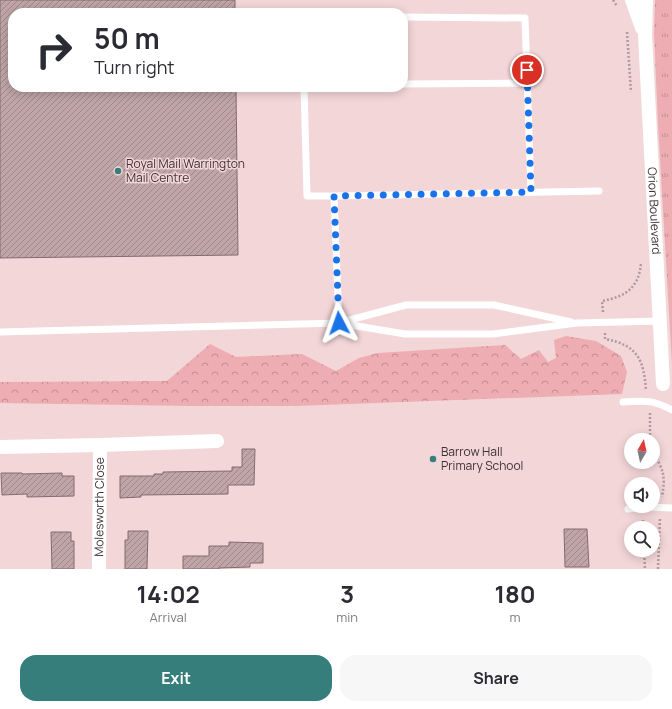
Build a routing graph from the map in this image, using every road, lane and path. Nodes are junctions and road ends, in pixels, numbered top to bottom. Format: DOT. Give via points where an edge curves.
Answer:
graph roads {
  1 [pos="613,0"];
  2 [pos="632,0"];
  3 [pos="646,0"];
  4 [pos="619,8"];
  5 [pos="408,17"];
  6 [pos="625,27"];
  7 [pos="645,36"];
  8 [pos="528,83"];
  9 [pos="408,84"];
  10 [pos="304,92"];
  11 [pos="632,94"];
  12 [pos="599,191"];
  13 [pos="531,192"];
  14 [pos="334,196"];
  15 [pos="641,258"];
  16 [pos="602,301"];
  17 [pos="661,321"];
  18 [pos="339,323"];
  19 [pos="577,323"];
  20 [pos="0,332"];
  21 [pos="605,339"];
  22 [pos="663,384"];
  23 [pos="650,395"];
  24 [pos="623,402"];
  25 [pos="650,408"];
  26 [pos="672,410"];
  27 [pos="650,433"];
  28 [pos="217,441"];
  29 [pos="100,445"];
  30 [pos="0,447"];
  31 [pos="660,464"];
  32 [pos="662,497"];
  33 [pos="660,508"];
  34 [pos="672,508"];
  35 [pos="660,517"];
  36 [pos="644,557"];
  37 [pos="99,569"];
  38 [pos="645,569"];
  39 [pos="658,569"];
  1 -- 4 [label="path"];
  2 -- 7 [label="street, Orion Boulevard"];
  3 -- 7 [label="street, Orion Boulevard"];
  5 -- 8 [label="lane" via="525,18"];
  6 -- 11 [label="path"];
  7 -- 17 [label="street, Orion Boulevard"];
  8 -- 9 [label="lane"];
  8 -- 13 [label="lane"];
  10 -- 14 [label="lane" via="306,196"];
  12 -- 13 [label="lane"];
  13 -- 14 [label="lane"];
  14 -- 18 [label="lane"];
  15 -- 16 [label="path" via="639,275 628,291 621,296"];
  17 -- 19 [label="lane"];
  17 -- 22 [label="street, Orion Boulevard"];
  18 -- 19 [label="lane" via="405,334 493,334"];
  18 -- 19 [label="lane" via="406,305 494,305"];
  18 -- 20 [label="lane"];
  21 -- 23 [label="path" via="625,344 638,356 644,370 646,392"];
  24 -- 26 [label="lane" via="650,401"];
  25 -- 27 [label="path"];
  28 -- 29 [label="street, Molesworth Close"];
  29 -- 30 [label="street, Molesworth Close"];
  29 -- 37 [label="street, Molesworth Close"];
  31 -- 32 [label="path" via="664,475"];
  33 -- 34 [label="lane"];
  35 -- 39 [label="path"];
  36 -- 38 [label="path"];
}
